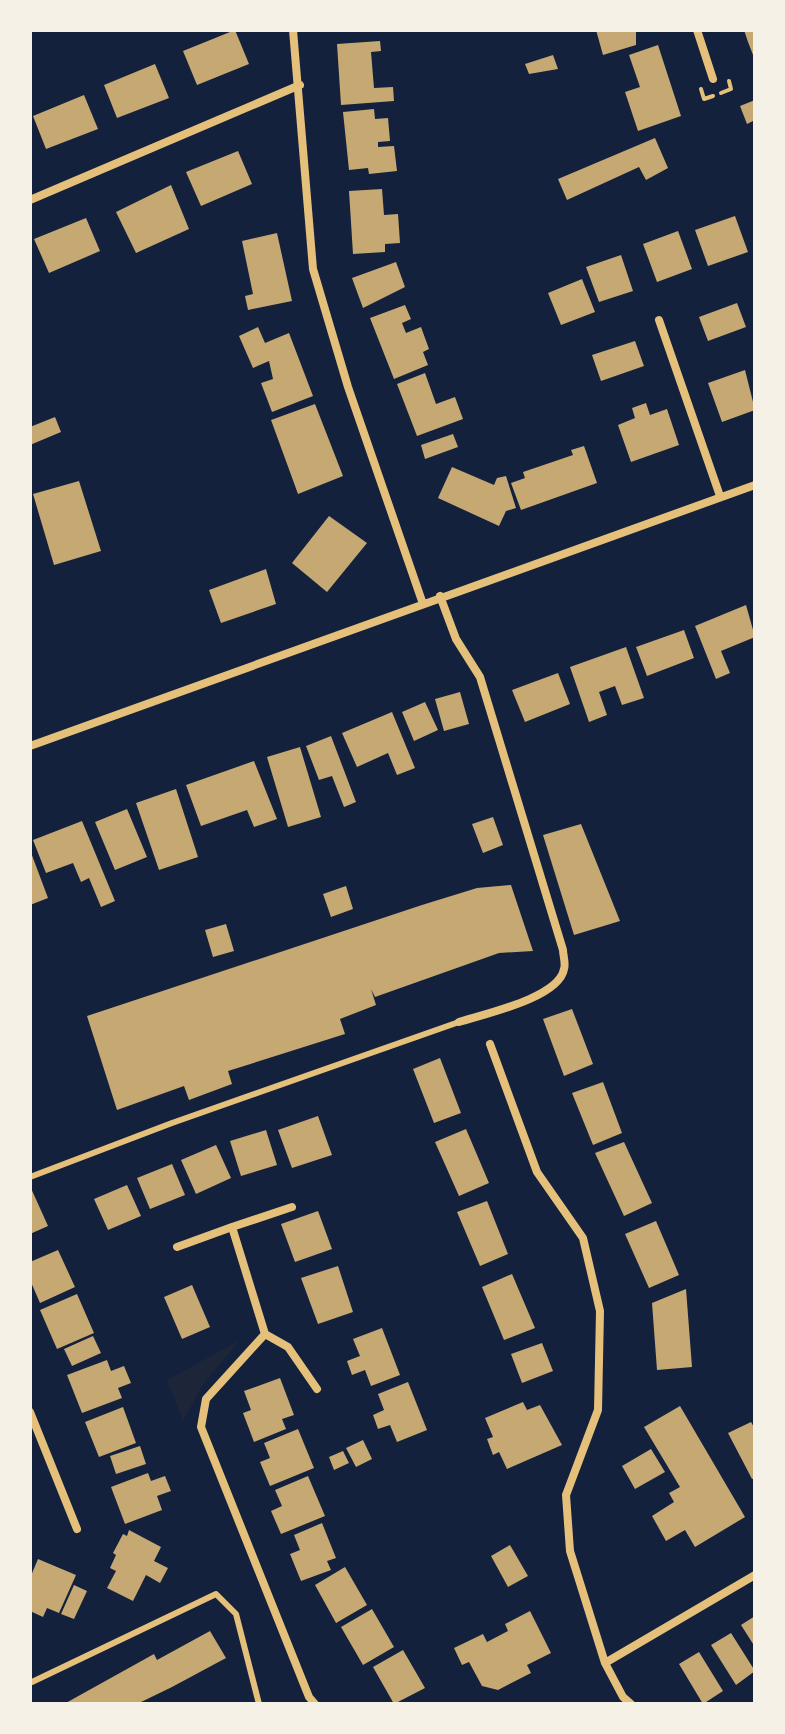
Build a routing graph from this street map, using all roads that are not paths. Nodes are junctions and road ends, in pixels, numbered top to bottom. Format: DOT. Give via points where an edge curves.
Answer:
graph roads {
  1 [pos="293,30"];
  2 [pos="697,30"];
  3 [pos="713,79"];
  4 [pos="300,85"];
  5 [pos="30,200"];
  6 [pos="659,320"];
  7 [pos="755,485"];
  8 [pos="720,496"];
  9 [pos="440,596"];
  10 [pos="423,604"];
  11 [pos="30,746"];
  12 [pos="459,1022"];
  13 [pos="490,1044"];
  14 [pos="30,1177"];
  15 [pos="292,1207"];
  16 [pos="232,1227"];
  17 [pos="177,1247"];
  18 [pos="265,1334"];
  19 [pos="317,1389"];
  20 [pos="30,1412"];
  21 [pos="77,1529"];
  22 [pos="755,1575"];
  23 [pos="605,1663"];
  24 [pos="32,1682"];
  25 [pos="259,1704"];
  26 [pos="315,1704"];
  27 [pos="631,1704"];
  1 -- 4 [label="street"];
  2 -- 3 [label="street"];
  4 -- 5 [label="street"];
  4 -- 10 [label="street" via="313,269"];
  6 -- 8 [label="street"];
  7 -- 8 [label="street"];
  8 -- 9 [label="street"];
  9 -- 10 [label="street"];
  9 -- 12 [label="street" via="456,639 480,677 565,969 544,993"];
  10 -- 11 [label="street"];
  12 -- 14 [label="lane"];
  13 -- 23 [label="street" via="537,1172 583,1238 600,1311 598,1410 566,1495 570,1551"];
  15 -- 16 [label="street"];
  16 -- 17 [label="street"];
  16 -- 18 [label="street"];
  18 -- 19 [label="street" via="288,1347"];
  18 -- 26 [label="street" via="206,1399 201,1427"];
  20 -- 21 [label="street"];
  22 -- 23 [label="street"];
  23 -- 27 [label="street"];
  24 -- 25 [label="lane" via="216,1594 236,1614"];
}
